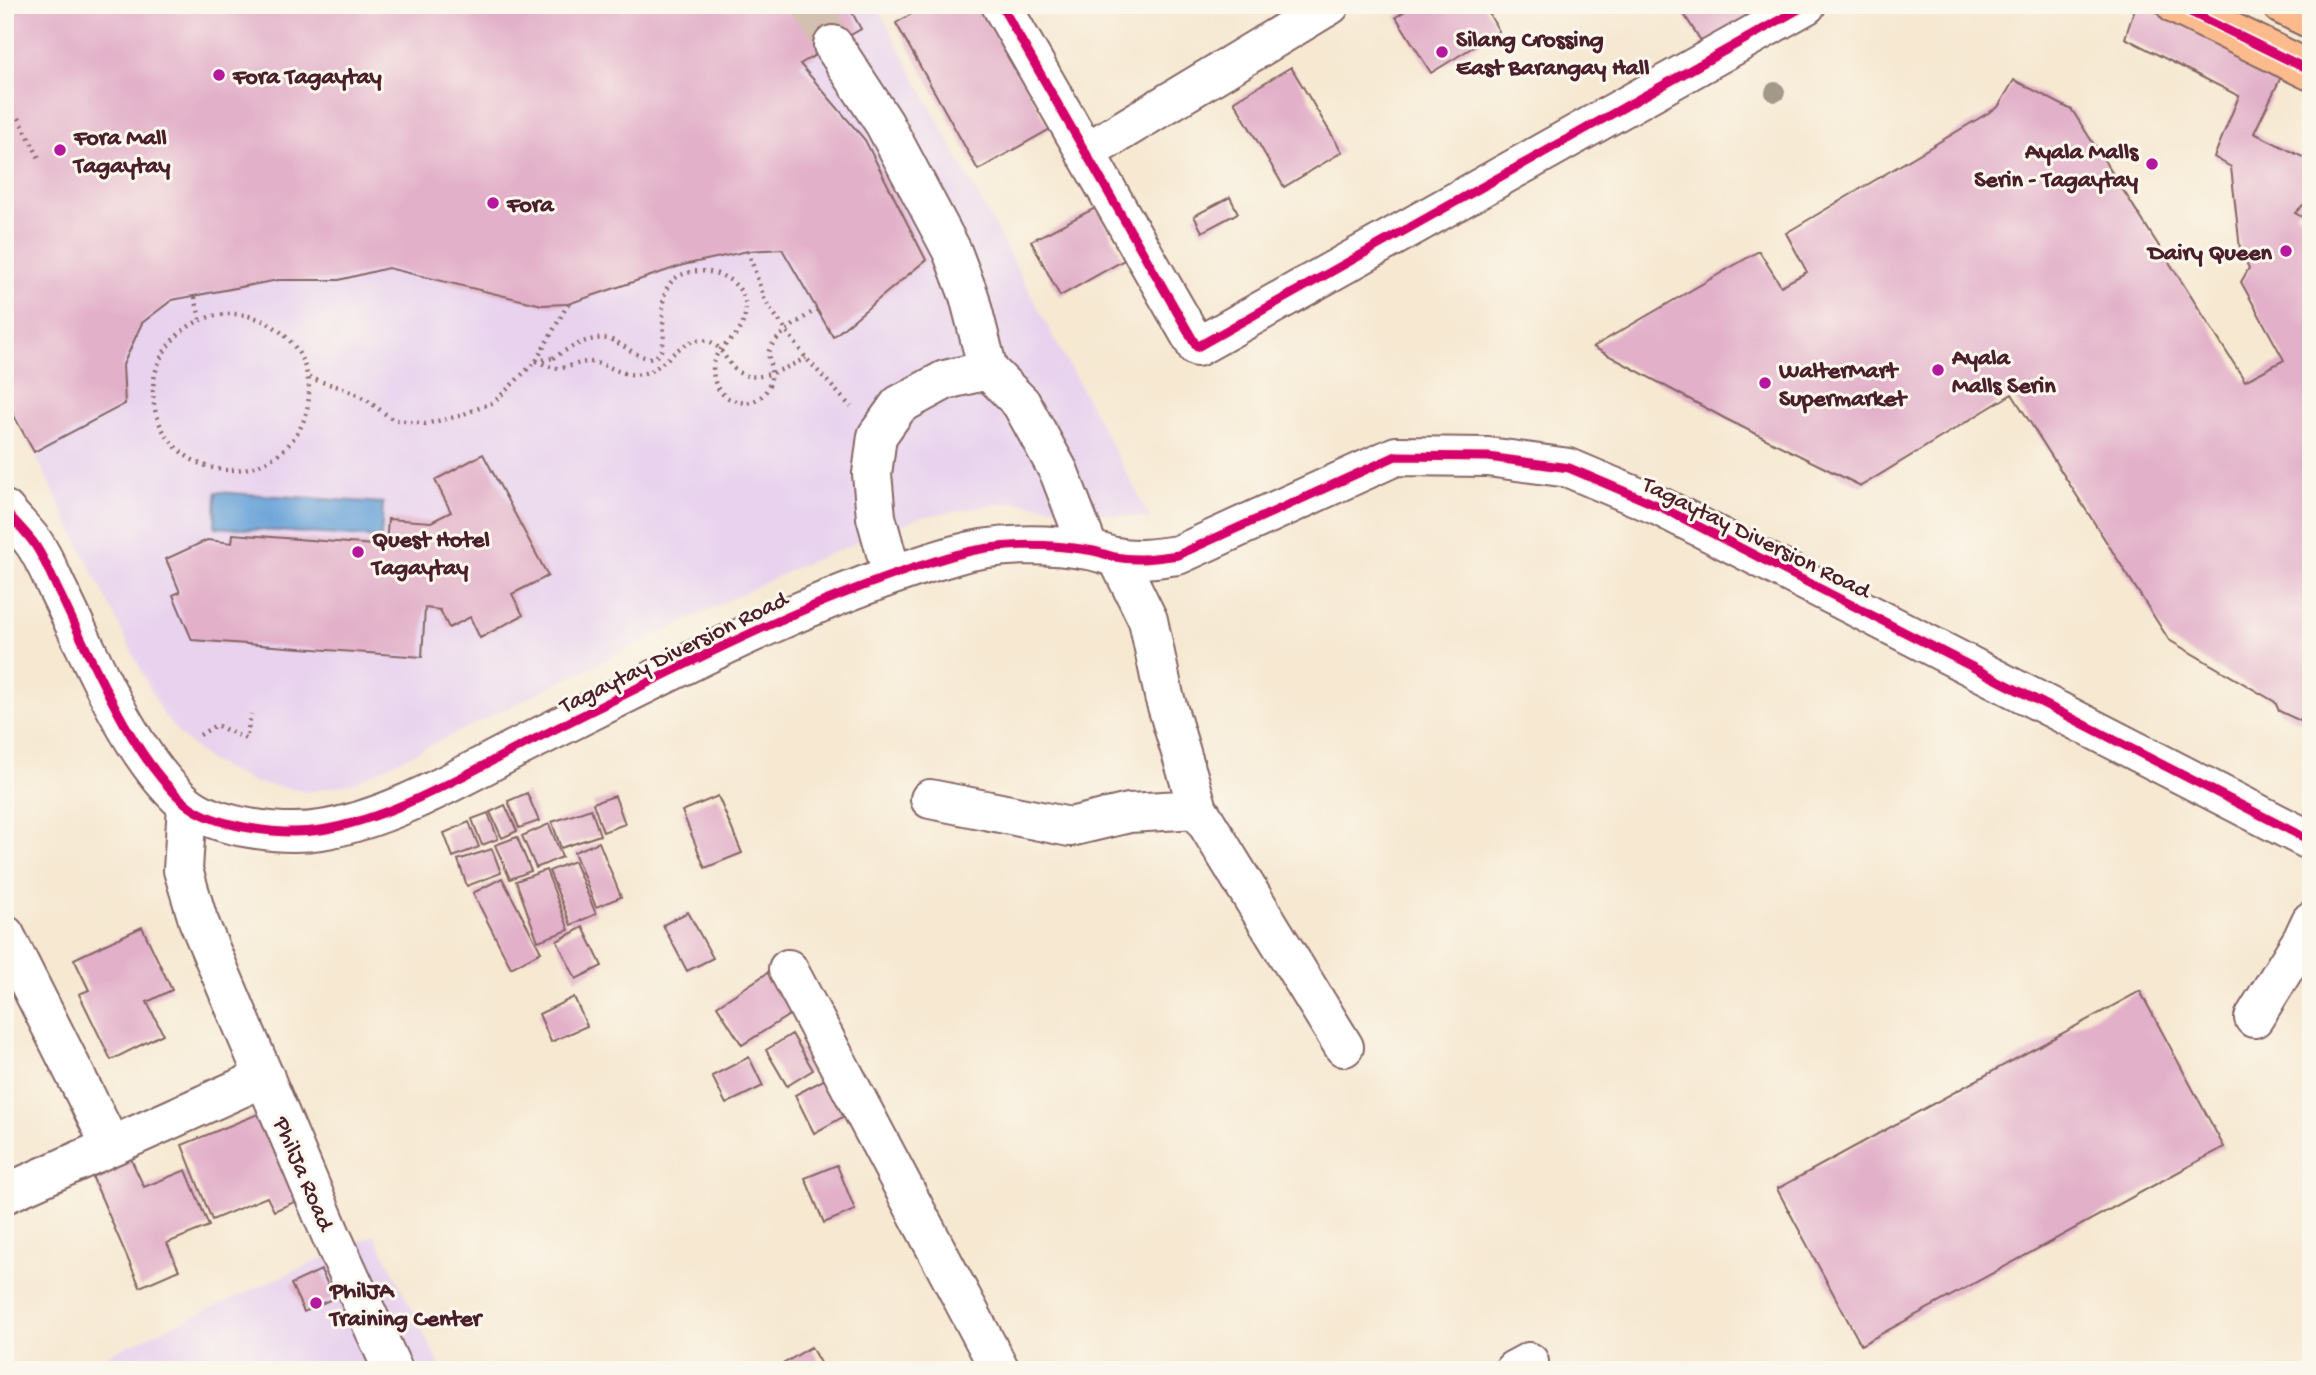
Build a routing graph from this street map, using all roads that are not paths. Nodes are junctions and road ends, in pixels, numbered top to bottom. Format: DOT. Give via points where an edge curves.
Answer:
graph roads {
  1 [pos="1001,5"];
  2 [pos="1330,5"];
  3 [pos="1806,5"];
  4 [pos="2176,5"];
  5 [pos="2282,5"];
  6 [pos="2311,19"];
  7 [pos="832,45"];
  8 [pos="2311,71"];
  9 [pos="1086,153"];
  10 [pos="988,370"];
  11 [pos="5,510"];
  12 [pos="19,550"];
  13 [pos="1103,554"];
  14 [pos="892,575"];
  15 [pos="930,799"];
  16 [pos="187,805"];
  17 [pos="1198,809"];
  18 [pos="2311,841"];
  19 [pos="2311,921"];
  20 [pos="5,935"];
  21 [pos="788,969"];
  22 [pos="2254,1017"];
  23 [pos="1343,1047"];
  24 [pos="265,1077"];
  25 [pos="111,1146"];
  26 [pos="5,1194"];
  27 [pos="393,1370"];
  28 [pos="1000,1370"];
  1 -- 9 [label="street"];
  2 -- 9 [label="street"];
  3 -- 9 [label="street" via="1197,347"];
  4 -- 8 [label="main road"];
  5 -- 6 [label="main road"];
  7 -- 10 [label="street" via="884,122 952,251"];
  10 -- 13 [label="street" via="1021,403"];
  10 -- 14 [label="street" via="945,380 899,405 877,436 872,474 876,517"];
  11 -- 12 [label="street, Tagaytay Diversion Road"];
  12 -- 16 [label="street, Tagaytay Diversion Road" via="151,766"];
  13 -- 14 [label="street, Tagaytay Diversion Road" via="1020,545 959,553"];
  13 -- 17 [label="street" via="1148,620 1164,696"];
  13 -- 18 [label="street, Tagaytay Diversion Road" via="1144,560 1178,555 1396,456 1488,457 1569,468 1691,521"];
  14 -- 16 [label="street, Tagaytay Diversion Road" via="801,611 419,798 360,820 311,831 252,830"];
  15 -- 17 [label="street" via="1070,827 1129,813"];
  16 -- 24 [label="street, PhilJa Road" via="183,870 198,920"];
  17 -- 23 [label="street"];
  19 -- 22 [label="street"];
  20 -- 25 [label="street"];
  21 -- 28 [label="street"];
  24 -- 25 [label="street"];
  24 -- 27 [label="street, PhilJa Road"];
  25 -- 26 [label="street"];
}
